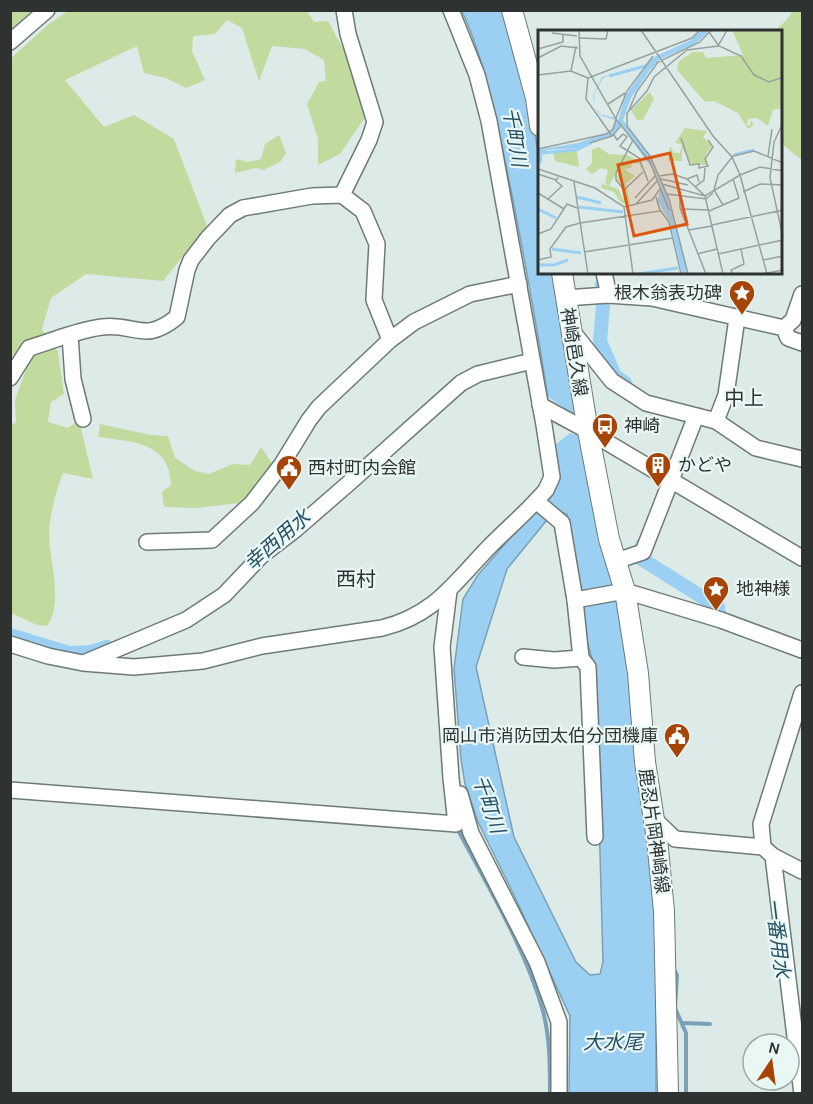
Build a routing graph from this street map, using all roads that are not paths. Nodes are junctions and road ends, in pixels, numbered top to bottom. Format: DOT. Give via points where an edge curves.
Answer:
graph roads {
  1 [pos="47,10"];
  2 [pos="344,10"];
  3 [pos="451,10"];
  4 [pos="512,10"];
  5 [pos="10,42"];
  6 [pos="538,98"];
  7 [pos="342,195"];
  8 [pos="562,274"];
  9 [pos="604,274"];
  10 [pos="519,284"];
  11 [pos="802,294"];
  12 [pos="609,295"];
  13 [pos="565,298"];
  14 [pos="737,318"];
  15 [pos="784,328"];
  16 [pos="570,329"];
  17 [pos="70,335"];
  18 [pos="390,340"];
  19 [pos="802,342"];
  20 [pos="532,361"];
  21 [pos="10,378"];
  22 [pos="545,408"];
  23 [pos="696,416"];
  24 [pos="718,418"];
  25 [pos="83,419"];
  26 [pos="585,429"];
  27 [pos="802,459"];
  28 [pos="671,481"];
  29 [pos="542,507"];
  30 [pos="147,542"];
  31 [pos="802,558"];
  32 [pos="616,561"];
  33 [pos="449,591"];
  34 [pos="622,592"];
  35 [pos="577,599"];
  36 [pos="10,645"];
  37 [pos="802,650"];
  38 [pos="523,657"];
  39 [pos="581,658"];
  40 [pos="83,663"];
  41 [pos="802,693"];
  42 [pos="449,754"];
  43 [pos="10,790"];
  44 [pos="654,819"];
  45 [pos="595,837"];
  46 [pos="768,851"];
  47 [pos="802,871"];
  48 [pos="559,1094"];
  49 [pos="668,1094"];
  50 [pos="802,1094"];
  1 -- 5 [label="street"];
  2 -- 7 [label="street" via="375,122"];
  3 -- 10 [label="street" via="477,75 486,110"];
  4 -- 6 [label="main road"];
  7 -- 17 [label="street" via="243,208 230,215 191,260 177,317 161,329 152,332 102,327"];
  7 -- 18 [label="street" via="363,211 377,244 374,300"];
  8 -- 13 [label="main road, 神崎邑久線"];
  9 -- 12 [label="street"];
  10 -- 18 [label="street" via="470,294 414,322"];
  10 -- 20 [label="street"];
  11 -- 15 [label="street" via="793,320"];
  12 -- 13 [label="street"];
  12 -- 14 [label="street" via="652,298"];
  13 -- 16 [label="main road, 神崎邑久線"];
  14 -- 15 [label="street"];
  14 -- 24 [label="street" via="726,395"];
  15 -- 19 [label="street" via="788,338"];
  16 -- 23 [label="street" via="620,387 654,406"];
  16 -- 26 [label="main road, 神崎邑久線"];
  17 -- 21 [label="street" via="29,348"];
  17 -- 25 [label="street" via="73,379"];
  18 -- 30 [label="street" via="320,407 252,503 219,535 212,540"];
  20 -- 22 [label="street"];
  20 -- 40 [label="street" via="461,382 262,555 224,595 186,620"];
  22 -- 26 [label="street"];
  22 -- 29 [label="street" via="552,477"];
  23 -- 24 [label="street"];
  23 -- 28 [label="street"];
  24 -- 27 [label="street" via="756,448"];
  26 -- 28 [label="street"];
  26 -- 32 [label="main road, 鹿忍片岡神崎線"];
  28 -- 31 [label="street"];
  28 -- 32 [label="street" via="643,552"];
  29 -- 33 [label="street" via="489,547"];
  29 -- 35 [label="street" via="562,523"];
  32 -- 34 [label="main road, 鹿忍片岡神崎線"];
  33 -- 40 [label="street" via="412,619 382,628 262,646 203,661 134,667"];
  33 -- 42 [label="street" via="442,647"];
  34 -- 35 [label="street"];
  34 -- 37 [label="street" via="722,620"];
  34 -- 44 [label="main road, 鹿忍片岡神崎線" via="638,673"];
  35 -- 39 [label="street"];
  36 -- 40 [label="street"];
  38 -- 39 [label="street"];
  39 -- 45 [label="street" via="588,667"];
  41 -- 46 [label="street" via="762,824"];
  42 -- 43 [label="street" via="456,824"];
  42 -- 48 [label="street" via="471,833 537,962 559,1022"];
  44 -- 46 [label="street" via="675,839"];
  44 -- 49 [label="main road, 鹿忍片岡神崎線" via="664,911"];
  46 -- 47 [label="street"];
  46 -- 50 [label="street"];
}
